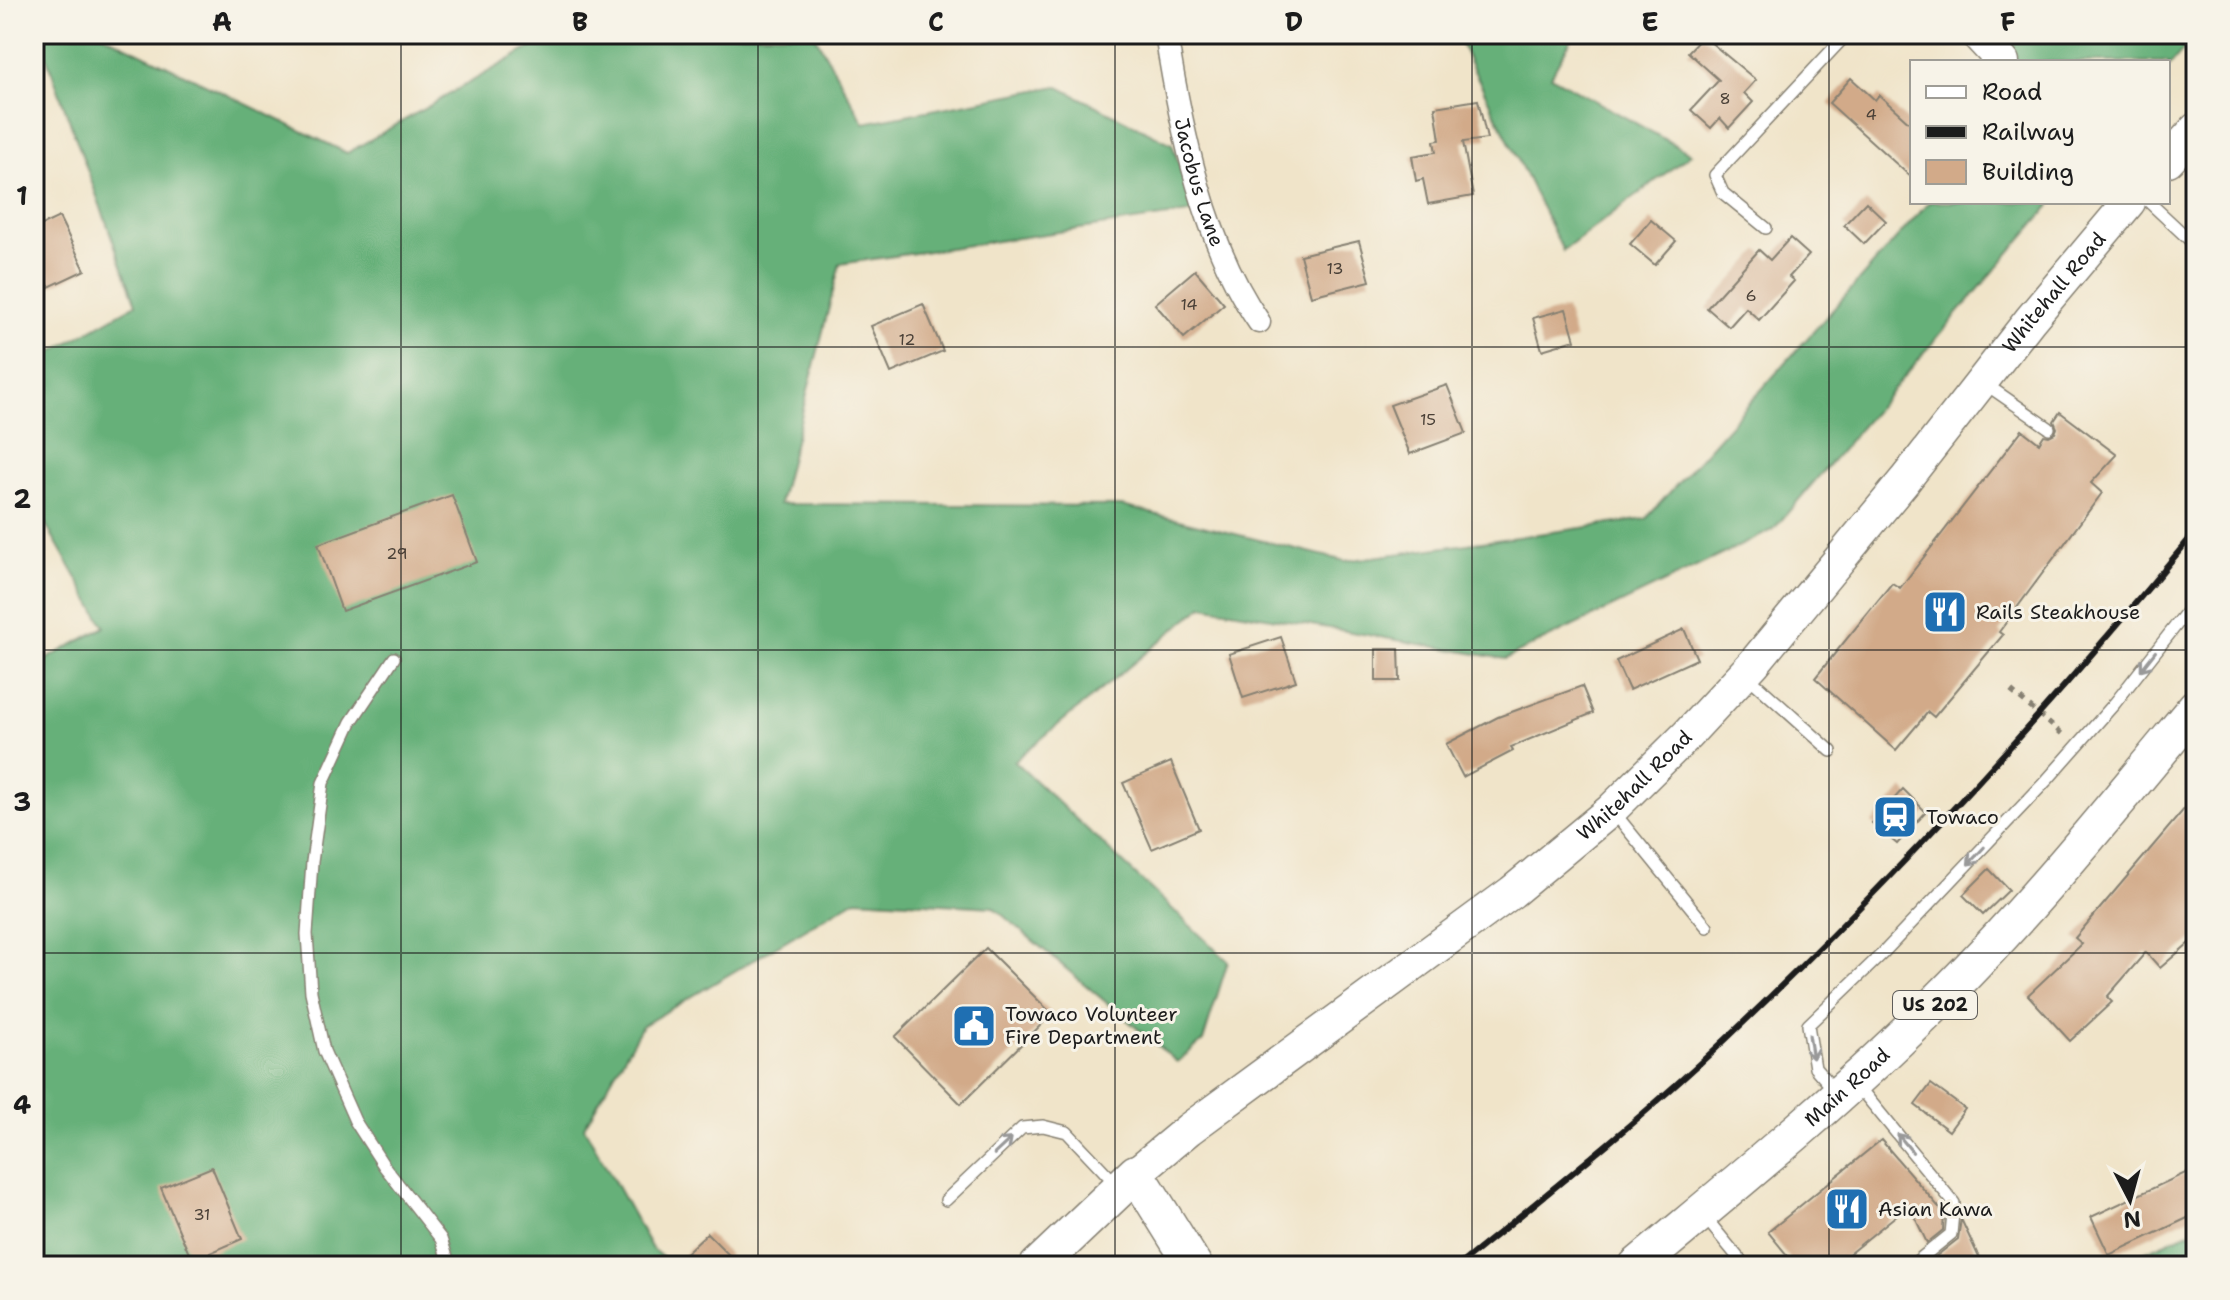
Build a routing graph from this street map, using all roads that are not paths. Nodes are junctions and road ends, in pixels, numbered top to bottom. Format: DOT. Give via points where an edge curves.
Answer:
graph roads {
  1 [pos="1166,34"];
  2 [pos="1847,34"];
  3 [pos="1977,34"];
  4 [pos="2001,60"];
  5 [pos="2196,129"];
  6 [pos="2170,158"];
  7 [pos="2127,204"];
  8 [pos="2151,204"];
  9 [pos="1766,228"];
  10 [pos="2196,246"];
  11 [pos="1259,322"];
  12 [pos="1982,382"];
  13 [pos="2049,428"];
  14 [pos="2196,600"];
  15 [pos="394,658"];
  16 [pos="1745,673"];
  17 [pos="2196,707"];
  18 [pos="1831,751"];
  19 [pos="1611,810"];
  20 [pos="1707,927"];
  21 [pos="1847,1088"];
  22 [pos="1128,1181"];
  23 [pos="946,1200"];
  24 [pos="1701,1213"];
  25 [pos="450,1266"];
  26 [pos="1038,1266"];
  27 [pos="1194,1266"];
  28 [pos="1637,1266"];
  29 [pos="1745,1266"];
  30 [pos="1911,1266"];
  1 -- 11 [label="street, Jacobus Lane" via="1215,241"];
  2 -- 9 [label="lane" via="1715,175 1723,193"];
  3 -- 4 [label="street"];
  5 -- 6 [label="street"];
  7 -- 12 [label="street, Whitehall Road"];
  8 -- 10 [label="lane"];
  12 -- 13 [label="lane"];
  12 -- 16 [label="street, Whitehall Road"];
  14 -- 21 [label="lane, one-way" via="2047,780 1808,1025 1815,1068"];
  15 -- 25 [label="lane" via="351,722 323,783 307,934 311,992 324,1051 355,1121 441,1239"];
  16 -- 18 [label="lane"];
  16 -- 19 [label="street, Whitehall Road"];
  17 -- 21 [label="main road, Main Road / US 202" via="1965,974"];
  19 -- 20 [label="lane"];
  19 -- 22 [label="street, Whitehall Road" via="1500,901 1161,1150"];
  21 -- 24 [label="main road, Main Road / US 202"];
  30 -- 21 [label="lane, one-way" via="1951,1234 1954,1203"];
  23 -- 22 [label="lane, one-way" via="1022,1128 1067,1132"];
  22 -- 26 [label="main road, Whitehall Road"];
  22 -- 27 [label="main road"];
  24 -- 28 [label="main road, Main Road / US 202"];
  24 -- 29 [label="lane"];
}
